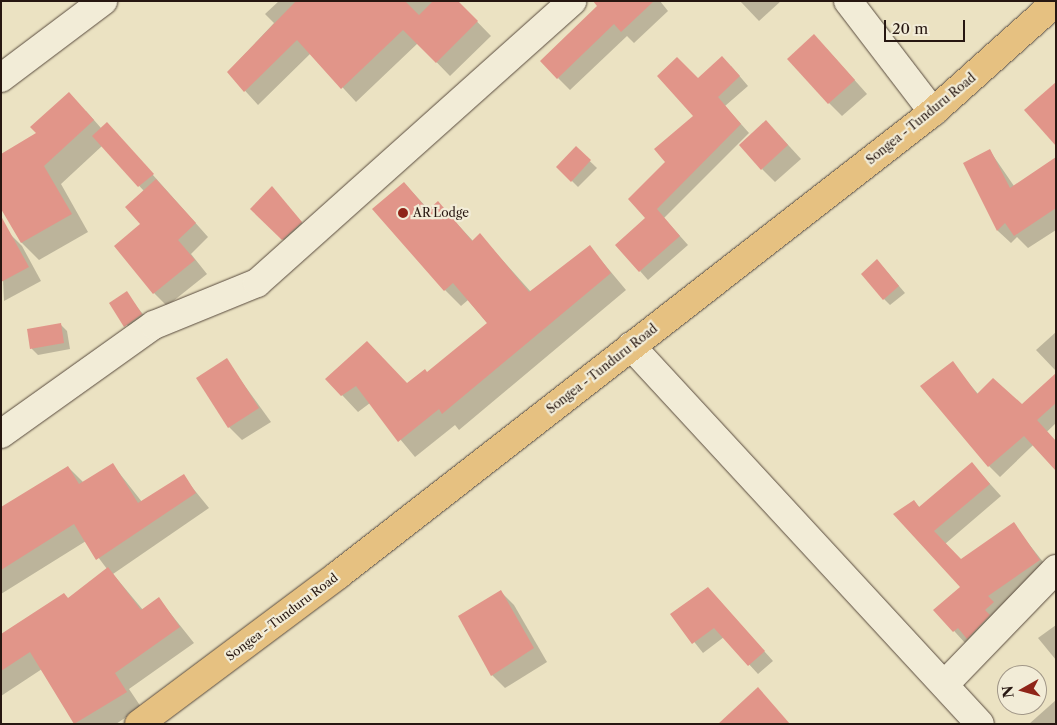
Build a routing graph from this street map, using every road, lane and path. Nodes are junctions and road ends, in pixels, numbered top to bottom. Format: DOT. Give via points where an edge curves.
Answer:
graph roads {
  1 [pos="102,1"];
  2 [pos="572,1"];
  3 [pos="848,1"];
  4 [pos="1056,2"];
  5 [pos="1,78"];
  6 [pos="933,112"];
  7 [pos="631,346"];
  8 [pos="1,434"];
  9 [pos="1056,569"];
  10 [pos="944,684"];
  11 [pos="139,724"];
  12 [pos="980,724"];
  1 -- 5 [label="street"];
  2 -- 8 [label="street" via="257,284 154,325"];
  3 -- 6 [label="street"];
  4 -- 6 [label="highway, Songea - Tunduru Road"];
  6 -- 7 [label="highway, Songea - Tunduru Road"];
  7 -- 10 [label="street"];
  7 -- 11 [label="highway, Songea - Tunduru Road"];
  9 -- 10 [label="street"];
  10 -- 12 [label="street"];
}
